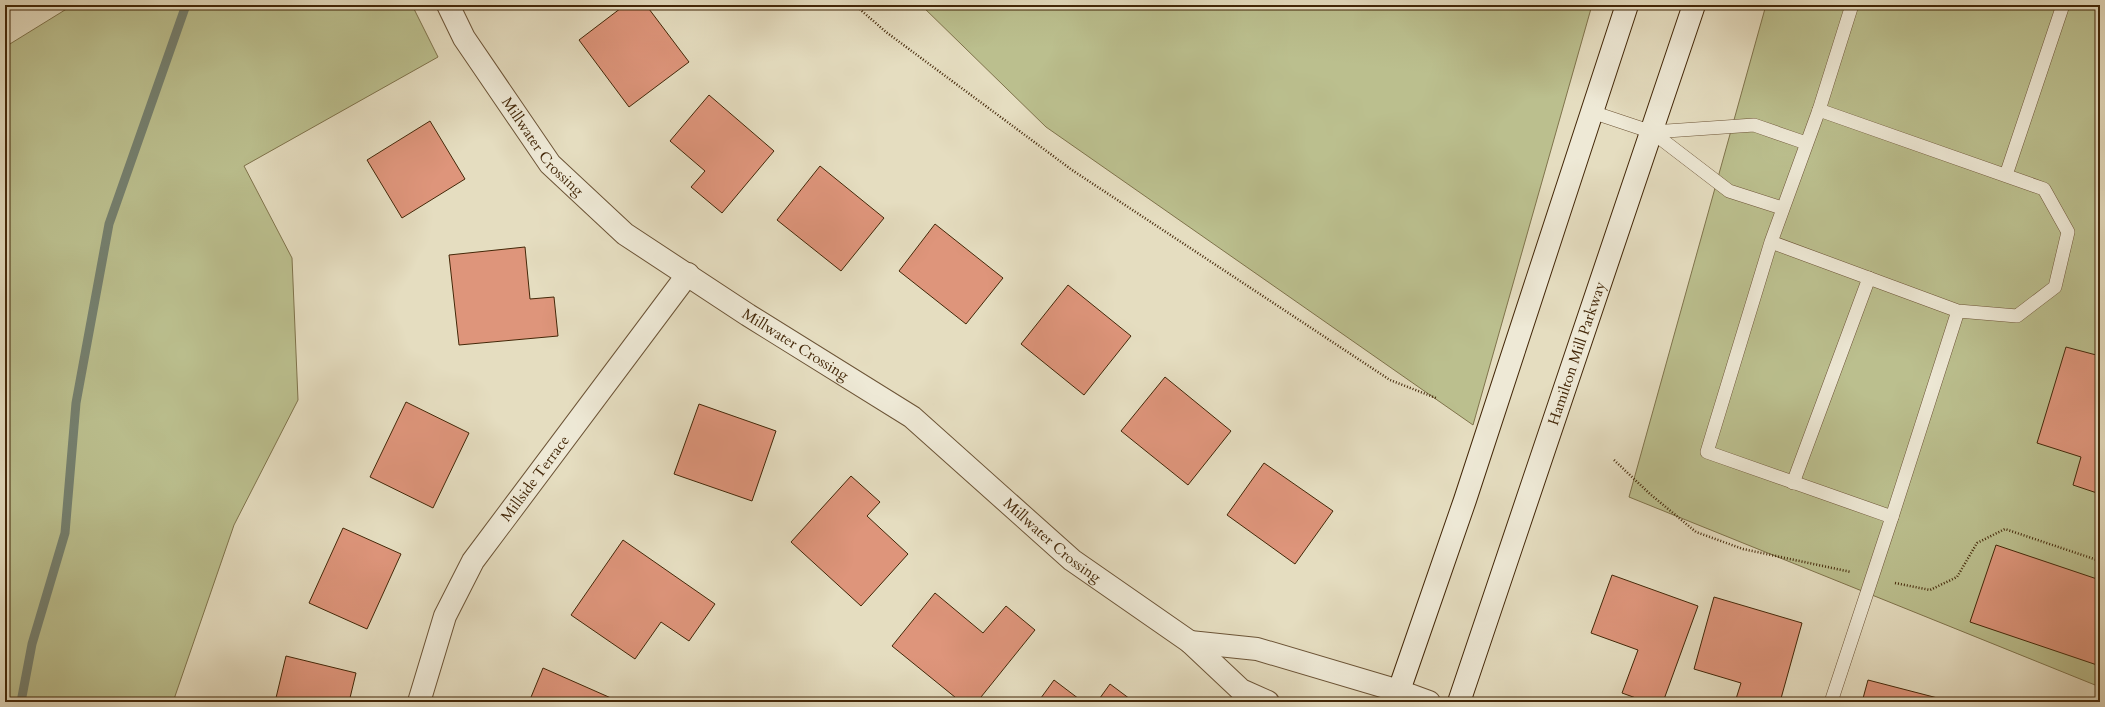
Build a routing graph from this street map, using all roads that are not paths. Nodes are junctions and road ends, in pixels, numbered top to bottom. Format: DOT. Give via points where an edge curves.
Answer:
graph roads {
  1 [pos="448,5"];
  2 [pos="1627,5"];
  3 [pos="1694,5"];
  4 [pos="1852,5"];
  5 [pos="2063,5"];
  6 [pos="1818,110"];
  7 [pos="1592,112"];
  8 [pos="1652,132"];
  9 [pos="1806,143"];
  10 [pos="2006,175"];
  11 [pos="1782,208"];
  12 [pos="1771,242"];
  13 [pos="688,274"];
  14 [pos="1869,278"];
  15 [pos="1958,311"];
  16 [pos="1794,483"];
  17 [pos="1892,518"];
  18 [pos="1190,642"];
  19 [pos="1397,696"];
  20 [pos="419,702"];
  21 [pos="1268,702"];
  22 [pos="1429,702"];
  23 [pos="1460,702"];
  24 [pos="1831,702"];
  1 -- 13 [label="street, Millwater Crossing" via="464,38 550,164 625,234"];
  2 -- 7 [label="street"];
  3 -- 8 [label="street, Hamilton Mill Parkway"];
  4 -- 6 [label="lane"];
  5 -- 10 [label="lane"];
  6 -- 9 [label="lane"];
  6 -- 10 [label="lane"];
  7 -- 8 [label="lane"];
  7 -- 19 [label="street" via="1465,500"];
  8 -- 9 [label="lane" via="1754,124"];
  8 -- 11 [label="lane" via="1729,191"];
  8 -- 23 [label="street, Hamilton Mill Parkway"];
  9 -- 11 [label="lane"];
  10 -- 15 [label="lane" via="2044,189 2068,232 2055,287 2017,316"];
  11 -- 12 [label="lane"];
  12 -- 14 [label="lane"];
  12 -- 16 [label="lane" via="1707,452"];
  13 -- 18 [label="street, Millwater Crossing" via="748,316 912,417 1072,560"];
  13 -- 20 [label="street, Millside Terrace" via="473,561 444,616"];
  14 -- 15 [label="lane"];
  14 -- 16 [label="lane"];
  15 -- 17 [label="lane"];
  16 -- 17 [label="lane"];
  17 -- 24 [label="lane"];
  18 -- 19 [label="street, Millwater Crossing" via="1257,649"];
  18 -- 21 [label="street, Millwater Crossing" via="1241,690"];
  19 -- 22 [label="street, Millwater Crossing"];
}
